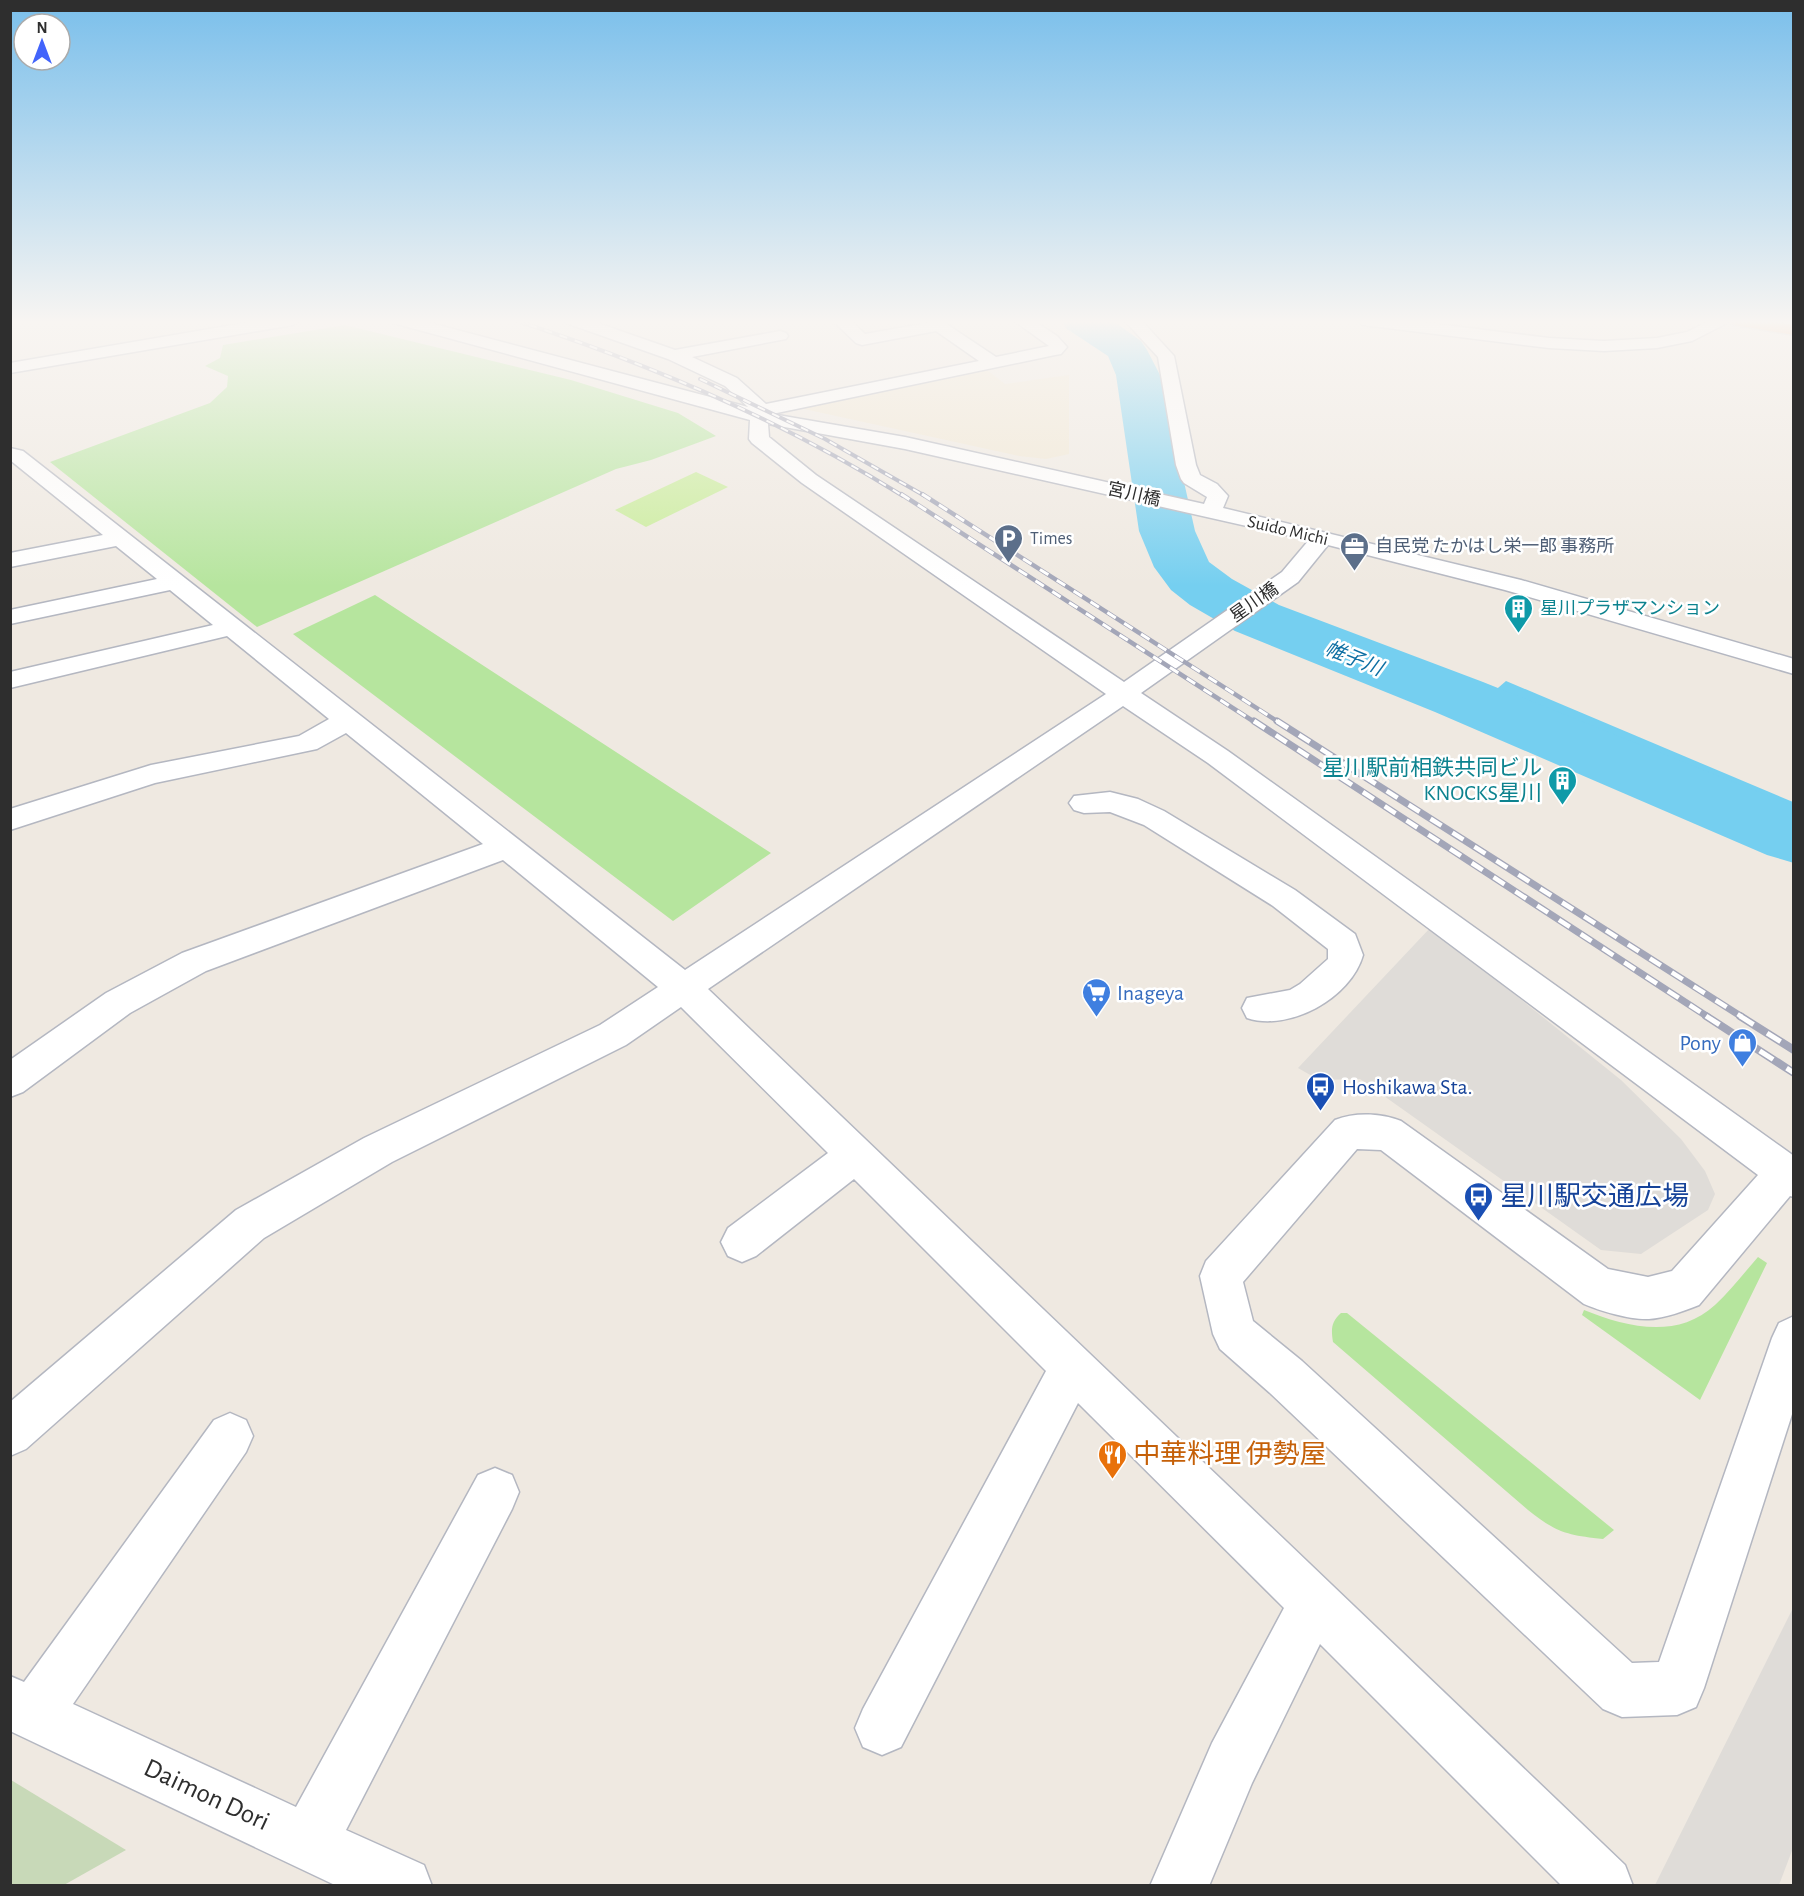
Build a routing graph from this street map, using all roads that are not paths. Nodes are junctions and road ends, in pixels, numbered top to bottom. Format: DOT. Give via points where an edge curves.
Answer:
graph roads {
  1 [pos="736,408"];
  2 [pos="757,408"];
  3 [pos="781,408"];
  4 [pos="1176,408"];
  5 [pos="761,413"];
  6 [pos="10,454"];
  7 [pos="1205,511"];
  8 [pos="1323,537"];
  9 [pos="121,538"];
  10 [pos="10,560"];
  11 [pos="175,582"];
  12 [pos="10,617"];
  13 [pos="244,637"];
  14 [pos="1794,667"];
  15 [pos="10,680"];
  16 [pos="1123,694"];
  17 [pos="349,720"];
  18 [pos="1084,803"];
  19 [pos="10,820"];
  20 [pos="507,847"];
  21 [pos="685,989"];
  22 [pos="1259,1008"];
  23 [pos="10,1080"];
  24 [pos="855,1155"];
  25 [pos="1789,1176"];
  26 [pos="742,1242"];
  27 [pos="1794,1338"];
  28 [pos="1073,1367"];
  29 [pos="10,1433"];
  30 [pos="230,1436"];
  31 [pos="495,1492"];
  32 [pos="1314,1602"];
  33 [pos="22,1709"];
  34 [pos="882,1728"];
  35 [pos="309,1841"];
  36 [pos="403,1886"];
  37 [pos="1179,1886"];
  38 [pos="1604,1886"];
  1 -- 5 [label="street"];
  2 -- 5 [label="street"];
  3 -- 5 [label="street"];
  4 -- 7 [label="street" via="1191,479 1218,496"];
  5 -- 7 [label="street, 宮川橋"];
  5 -- 16 [label="street" via="759,439 809,479"];
  6 -- 9 [label="street" via="16,454"];
  7 -- 8 [label="street, Suido Michi"];
  8 -- 14 [label="street, Suido Michi" via="1513,585"];
  8 -- 16 [label="street, 星川橋" via="1290,577"];
  9 -- 10 [label="street"];
  9 -- 11 [label="street"];
  11 -- 12 [label="street"];
  11 -- 13 [label="street"];
  13 -- 15 [label="street"];
  13 -- 17 [label="street"];
  16 -- 21 [label="street, 星川橋"];
  16 -- 25 [label="street" via="1218,757"];
  17 -- 19 [label="street" via="307,743 152,774"];
  17 -- 20 [label="street"];
  18 -- 22 [label="street" via="1110,802 1154,818 1284,898 1343,943 1343,966 1312,994 1296,1003"];
  20 -- 21 [label="street"];
  20 -- 23 [label="street" via="194,962 118,1003"];
  21 -- 24 [label="street"];
  21 -- 29 [label="street, 星川橋" via="613,1035 378,1150 250,1224"];
  24 -- 26 [label="street"];
  24 -- 28 [label="street"];
  25 -- 27 [label="street" via="1684,1290 1648,1298 1599,1289 1388,1133 1348,1132 1221,1276 1235,1334 1622,1689 1677,1688"];
  28 -- 32 [label="street"];
  28 -- 34 [label="street"];
  30 -- 33 [label="street"];
  31 -- 35 [label="street"];
  32 -- 37 [label="street" via="1232,1763"];
  32 -- 38 [label="street"];
  33 -- 35 [label="street, Daimon Dori"];
  35 -- 36 [label="street, Daimon Dori"];
}
